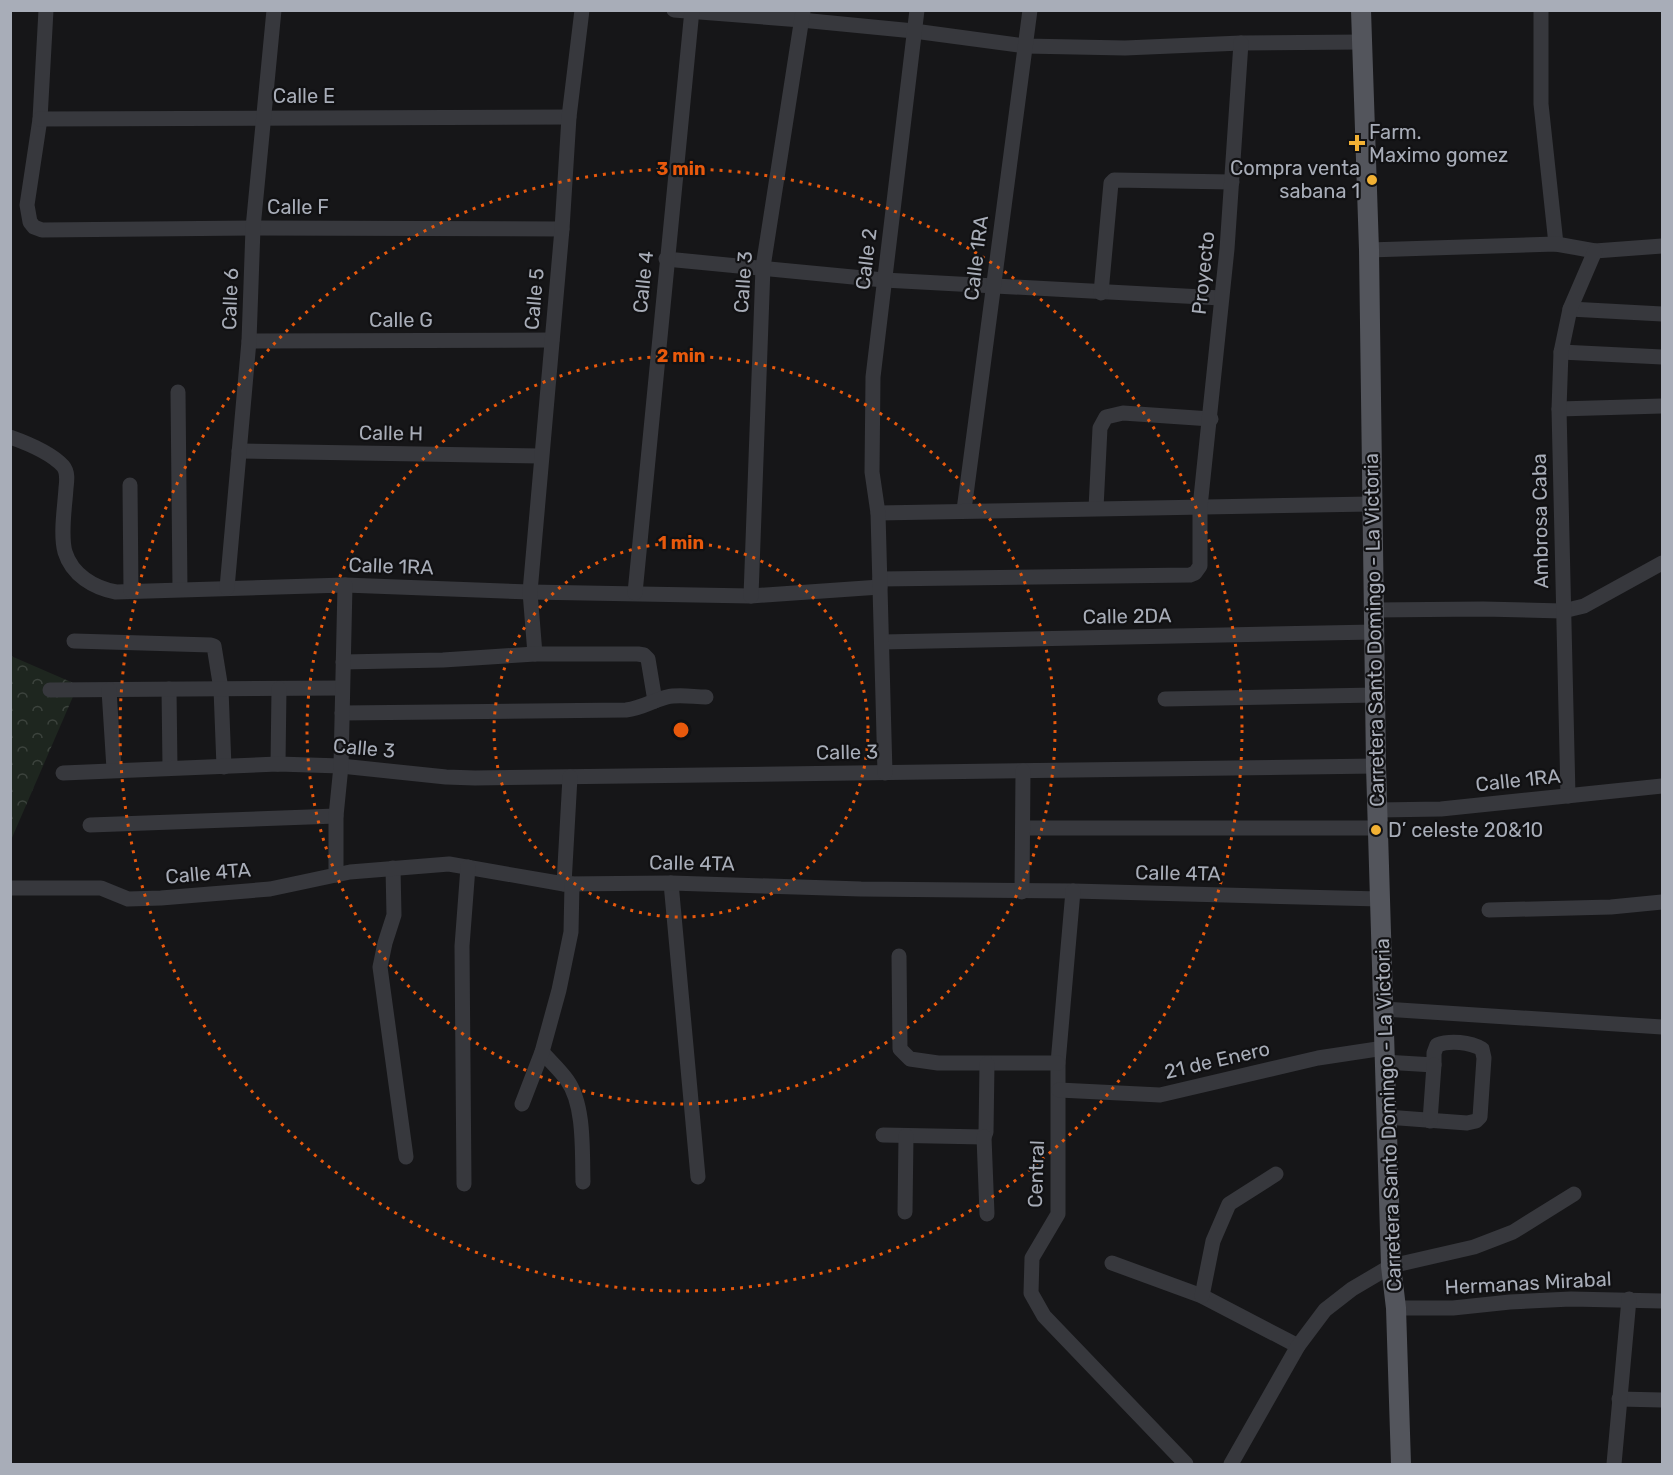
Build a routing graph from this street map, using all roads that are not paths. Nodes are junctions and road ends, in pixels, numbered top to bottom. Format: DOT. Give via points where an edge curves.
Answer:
graph roads {
  1 [pos="46,10"];
  2 [pos="274,10"];
  3 [pos="582,10"];
  4 [pos="674,10"];
  5 [pos="917,10"];
  6 [pos="1030,10"];
  7 [pos="1361,10"];
  8 [pos="1541,10"];
  9 [pos="692,11"];
  10 [pos="802,15"];
  11 [pos="914,31"];
  12 [pos="1362,42"];
  13 [pos="1242,43"];
  14 [pos="1025,46"];
  15 [pos="262,117"];
  16 [pos="569,117"];
  17 [pos="40,119"];
  18 [pos="1232,182"];
  19 [pos="253,228"];
  20 [pos="562,229"];
  21 [pos="1556,244"];
  22 [pos="1662,246"];
  23 [pos="1369,250"];
  24 [pos="1595,251"];
  25 [pos="666,259"];
  26 [pos="763,267"];
  27 [pos="884,280"];
  28 [pos="993,287"];
  29 [pos="1101,292"];
  30 [pos="1221,298"];
  31 [pos="1570,309"];
  32 [pos="1662,314"];
  33 [pos="552,340"];
  34 [pos="249,341"];
  35 [pos="1561,352"];
  36 [pos="1662,357"];
  37 [pos="178,392"];
  38 [pos="1662,406"];
  39 [pos="1559,409"];
  40 [pos="1211,419"];
  41 [pos="10,437"];
  42 [pos="239,451"];
  43 [pos="541,456"];
  44 [pos="130,485"];
  45 [pos="1371,504"];
  46 [pos="1200,507"];
  47 [pos="1096,508"];
  48 [pos="964,510"];
  49 [pos="878,513"];
  50 [pos="1662,562"];
  51 [pos="880,583"];
  52 [pos="345,585"];
  53 [pos="227,588"];
  54 [pos="180,589"];
  55 [pos="131,591"];
  56 [pos="530,592"];
  57 [pos="635,593"];
  58 [pos="751,596"];
  59 [pos="1374,610"];
  60 [pos="1563,611"];
  61 [pos="1374,632"];
  62 [pos="74,641"];
  63 [pos="882,642"];
  64 [pos="535,654"];
  65 [pos="343,662"];
  66 [pos="342,688"];
  67 [pos="221,689"];
  68 [pos="279,689"];
  69 [pos="50,690"];
  70 [pos="109,690"];
  71 [pos="169,690"];
  72 [pos="1375,695"];
  73 [pos="706,698"];
  74 [pos="1165,699"];
  75 [pos="655,701"];
  76 [pos="342,713"];
  77 [pos="278,764"];
  78 [pos="341,766"];
  79 [pos="1376,766"];
  80 [pos="224,767"];
  81 [pos="170,768"];
  82 [pos="114,770"];
  83 [pos="1023,771"];
  84 [pos="63,773"];
  85 [pos="885,773"];
  86 [pos="570,777"];
  87 [pos="1662,786"];
  88 [pos="1568,796"];
  89 [pos="336,816"];
  90 [pos="1378,819"];
  91 [pos="90,825"];
  92 [pos="1023,828"];
  93 [pos="468,867"];
  94 [pos="393,868"];
  95 [pos="336,875"];
  96 [pos="670,883"];
  97 [pos="568,884"];
  98 [pos="10,888"];
  99 [pos="1073,891"];
  100 [pos="1022,892"];
  101 [pos="1380,899"];
  102 [pos="1662,902"];
  103 [pos="1489,910"];
  104 [pos="899,956"];
  105 [pos="1384,1009"];
  106 [pos="1662,1027"];
  107 [pos="542,1052"];
  108 [pos="1384,1055"];
  109 [pos="1058,1063"];
  110 [pos="987,1064"];
  111 [pos="1434,1065"];
  112 [pos="1059,1090"];
  113 [pos="522,1104"];
  114 [pos="1386,1117"];
  115 [pos="1430,1120"];
  116 [pos="883,1135"];
  117 [pos="906,1136"];
  118 [pos="984,1137"];
  119 [pos="406,1157"];
  120 [pos="1276,1174"];
  121 [pos="698,1178"];
  122 [pos="583,1182"];
  123 [pos="464,1184"];
  124 [pos="1574,1194"];
  125 [pos="905,1212"];
  126 [pos="987,1214"];
  127 [pos="1112,1263"];
  128 [pos="1391,1266"];
  129 [pos="1202,1296"];
  130 [pos="1629,1299"];
  131 [pos="1662,1300"];
  132 [pos="1396,1308"];
  133 [pos="1298,1346"];
  134 [pos="1619,1399"];
  135 [pos="1662,1400"];
  136 [pos="1186,1464"];
  137 [pos="1231,1464"];
  138 [pos="1401,1464"];
  139 [pos="1614,1464"];
  1 -- 17 [label="street"];
  2 -- 15 [label="street, Calle 6"];
  3 -- 16 [label="street, Calle 5"];
  4 -- 9 [label="street"];
  5 -- 11 [label="street, Calle 2"];
  6 -- 14 [label="street, Calle 1RA"];
  7 -- 12 [label="main road, Carretera Santo Domingo - La Victoria"];
  8 -- 21 [label="street" via="1541,104"];
  9 -- 10 [label="street"];
  9 -- 25 [label="street, Calle 4"];
  10 -- 11 [label="street"];
  10 -- 26 [label="street, Calle 3"];
  11 -- 14 [label="street"];
  11 -- 27 [label="street, Calle 2"];
  12 -- 13 [label="street"];
  12 -- 23 [label="main road, Carretera Santo Domingo - La Victoria"];
  13 -- 14 [label="street" via="1125,48"];
  13 -- 18 [label="street, Proyecto"];
  14 -- 28 [label="street, Calle 1RA"];
  15 -- 16 [label="street, Calle E"];
  15 -- 17 [label="street, Calle E"];
  15 -- 19 [label="street, Calle 6"];
  16 -- 20 [label="street, Calle 5"];
  17 -- 19 [label="street, Calle F" via="27,206 34,227"];
  18 -- 29 [label="street" via="1114,180"];
  18 -- 30 [label="street, Proyecto"];
  19 -- 20 [label="street, Calle F"];
  19 -- 34 [label="street, Calle 6"];
  20 -- 33 [label="street, Calle 5"];
  21 -- 23 [label="street"];
  21 -- 24 [label="street"];
  22 -- 24 [label="street"];
  23 -- 45 [label="main road, Carretera Santo Domingo - La Victoria"];
  24 -- 31 [label="street, Ambrosa Caba"];
  25 -- 26 [label="street"];
  25 -- 57 [label="street, Calle 4"];
  26 -- 27 [label="street"];
  26 -- 58 [label="street, Calle 3"];
  27 -- 28 [label="street"];
  27 -- 49 [label="street, Calle 2" via="873,377 872,472"];
  28 -- 29 [label="street"];
  28 -- 48 [label="street, Calle 1RA"];
  29 -- 30 [label="street"];
  30 -- 40 [label="street, Proyecto"];
  31 -- 32 [label="street"];
  31 -- 35 [label="street, Ambrosa Caba"];
  33 -- 34 [label="street, Calle G"];
  33 -- 43 [label="street, Calle 5"];
  34 -- 42 [label="street, Calle 6"];
  35 -- 36 [label="street"];
  35 -- 39 [label="street, Ambrosa Caba"];
  37 -- 54 [label="street"];
  38 -- 39 [label="street"];
  39 -- 60 [label="street, Ambrosa Caba"];
  40 -- 46 [label="street, Proyecto"];
  40 -- 47 [label="street" via="1123,413 1106,417 1100,428"];
  41 -- 55 [label="street, Calle 1RA" via="32,445 63,466 67,474 65,552 74,568 87,582 101,589"];
  42 -- 43 [label="street, Calle H"];
  42 -- 53 [label="street, Calle 6"];
  43 -- 56 [label="street, Calle 5"];
  44 -- 55 [label="street"];
  45 -- 46 [label="street"];
  45 -- 59 [label="main road, Carretera Santo Domingo - La Victoria"];
  46 -- 47 [label="street"];
  46 -- 51 [label="street, Proyecto" via="1200,566 1190,575"];
  47 -- 48 [label="street"];
  48 -- 49 [label="street"];
  49 -- 51 [label="street, Calle 2"];
  50 -- 60 [label="street" via="1584,606"];
  51 -- 58 [label="street, Calle 1RA"];
  51 -- 63 [label="street, Calle 2"];
  52 -- 53 [label="street, Calle 1RA"];
  52 -- 56 [label="street, Calle 1RA"];
  52 -- 65 [label="street"];
  53 -- 54 [label="street, Calle 1RA"];
  54 -- 55 [label="street, Calle 1RA"];
  56 -- 57 [label="street, Calle 1RA"];
  56 -- 64 [label="street, Calle 5"];
  57 -- 58 [label="street, Calle 1RA"];
  59 -- 60 [label="street"];
  59 -- 61 [label="main road, Carretera Santo Domingo - La Victoria"];
  60 -- 88 [label="street, Ambrosa Caba"];
  61 -- 63 [label="street, Calle 2DA"];
  61 -- 72 [label="main road, Carretera Santo Domingo - La Victoria"];
  62 -- 67 [label="street" via="211,645"];
  63 -- 85 [label="street, Calle 2"];
  64 -- 65 [label="street"];
  64 -- 75 [label="street" via="644,655"];
  65 -- 66 [label="street"];
  66 -- 68 [label="street"];
  66 -- 76 [label="street"];
  67 -- 68 [label="street"];
  67 -- 71 [label="street"];
  67 -- 80 [label="street"];
  68 -- 77 [label="street"];
  69 -- 70 [label="street"];
  70 -- 71 [label="street"];
  70 -- 82 [label="street"];
  71 -- 81 [label="street"];
  72 -- 74 [label="street"];
  72 -- 79 [label="main road, Carretera Santo Domingo - La Victoria"];
  73 -- 75 [label="street" via="671,696"];
  75 -- 76 [label="street" via="626,710"];
  76 -- 78 [label="street"];
  77 -- 78 [label="street, Calle 3"];
  77 -- 80 [label="street, Calle 3"];
  78 -- 86 [label="street, Calle 3" via="446,777"];
  78 -- 89 [label="street"];
  79 -- 83 [label="street, Calle 3"];
  79 -- 90 [label="main road, Carretera Santo Domingo - La Victoria"];
  80 -- 81 [label="street, Calle 3"];
  81 -- 82 [label="street, Calle 3"];
  82 -- 84 [label="street, Calle 3"];
  83 -- 85 [label="street, Calle 3"];
  83 -- 92 [label="street"];
  85 -- 86 [label="street, Calle 3"];
  86 -- 97 [label="street"];
  87 -- 88 [label="street, Calle 1RA"];
  88 -- 90 [label="street, Calle 1RA"];
  89 -- 91 [label="street"];
  89 -- 95 [label="street"];
  90 -- 92 [label="street, Calle 1RA"];
  90 -- 101 [label="main road, Carretera Santo Domingo - La Victoria"];
  92 -- 100 [label="street"];
  93 -- 94 [label="street, Calle 4TA" via="449,864"];
  93 -- 97 [label="street, Calle 4TA"];
  93 -- 123 [label="street" via="462,946"];
  94 -- 95 [label="street, Calle 4TA"];
  94 -- 119 [label="street" via="394,915 380,967"];
  95 -- 98 [label="street, Calle 4TA" via="270,889 161,898 128,899 101,888"];
  96 -- 97 [label="street, Calle 4TA"];
  96 -- 100 [label="street, Calle 4TA"];
  96 -- 121 [label="street"];
  97 -- 107 [label="street" via="571,932"];
  99 -- 100 [label="street, Calle 4TA"];
  99 -- 101 [label="street, Calle 4TA"];
  99 -- 109 [label="street, Central"];
  101 -- 105 [label="main road, Carretera Santo Domingo - La Victoria"];
  102 -- 103 [label="street"];
  104 -- 110 [label="street" via="900,1049 910,1059"];
  105 -- 106 [label="street"];
  105 -- 108 [label="main road, Carretera Santo Domingo - La Victoria"];
  107 -- 113 [label="street"];
  107 -- 122 [label="street" via="568,1082 577,1106"];
  108 -- 111 [label="street, 21 de Enero"];
  108 -- 112 [label="street, 21 de Enero" via="1318,1058 1160,1095"];
  108 -- 114 [label="main road, Carretera Santo Domingo - La Victoria"];
  109 -- 110 [label="street"];
  109 -- 112 [label="street, Central"];
  110 -- 118 [label="street"];
  111 -- 115 [label="street"];
  111 -- 115 [label="street" via="1437,1045 1445,1042 1482,1049 1480,1117 1467,1123"];
  112 -- 136 [label="street, Central" via="1058,1214 1032,1258 1031,1293 1044,1316"];
  114 -- 115 [label="street"];
  114 -- 128 [label="main road, Carretera Santo Domingo - La Victoria"];
  116 -- 117 [label="street"];
  117 -- 118 [label="street"];
  117 -- 125 [label="street"];
  118 -- 126 [label="street"];
  120 -- 129 [label="street" via="1229,1204 1213,1241"];
  124 -- 128 [label="street" via="1513,1232 1474,1247"];
  127 -- 129 [label="street"];
  128 -- 132 [label="main road, Carretera Santo Domingo - La Victoria"];
  128 -- 133 [label="street" via="1325,1310"];
  129 -- 133 [label="street"];
  130 -- 131 [label="street, Hermanas Mirabal"];
  130 -- 132 [label="street, Hermanas Mirabal"];
  130 -- 134 [label="street"];
  132 -- 138 [label="main road, Carretera Santo Domingo - La Victoria"];
  133 -- 137 [label="street"];
  134 -- 135 [label="street"];
  134 -- 139 [label="street"];
}
